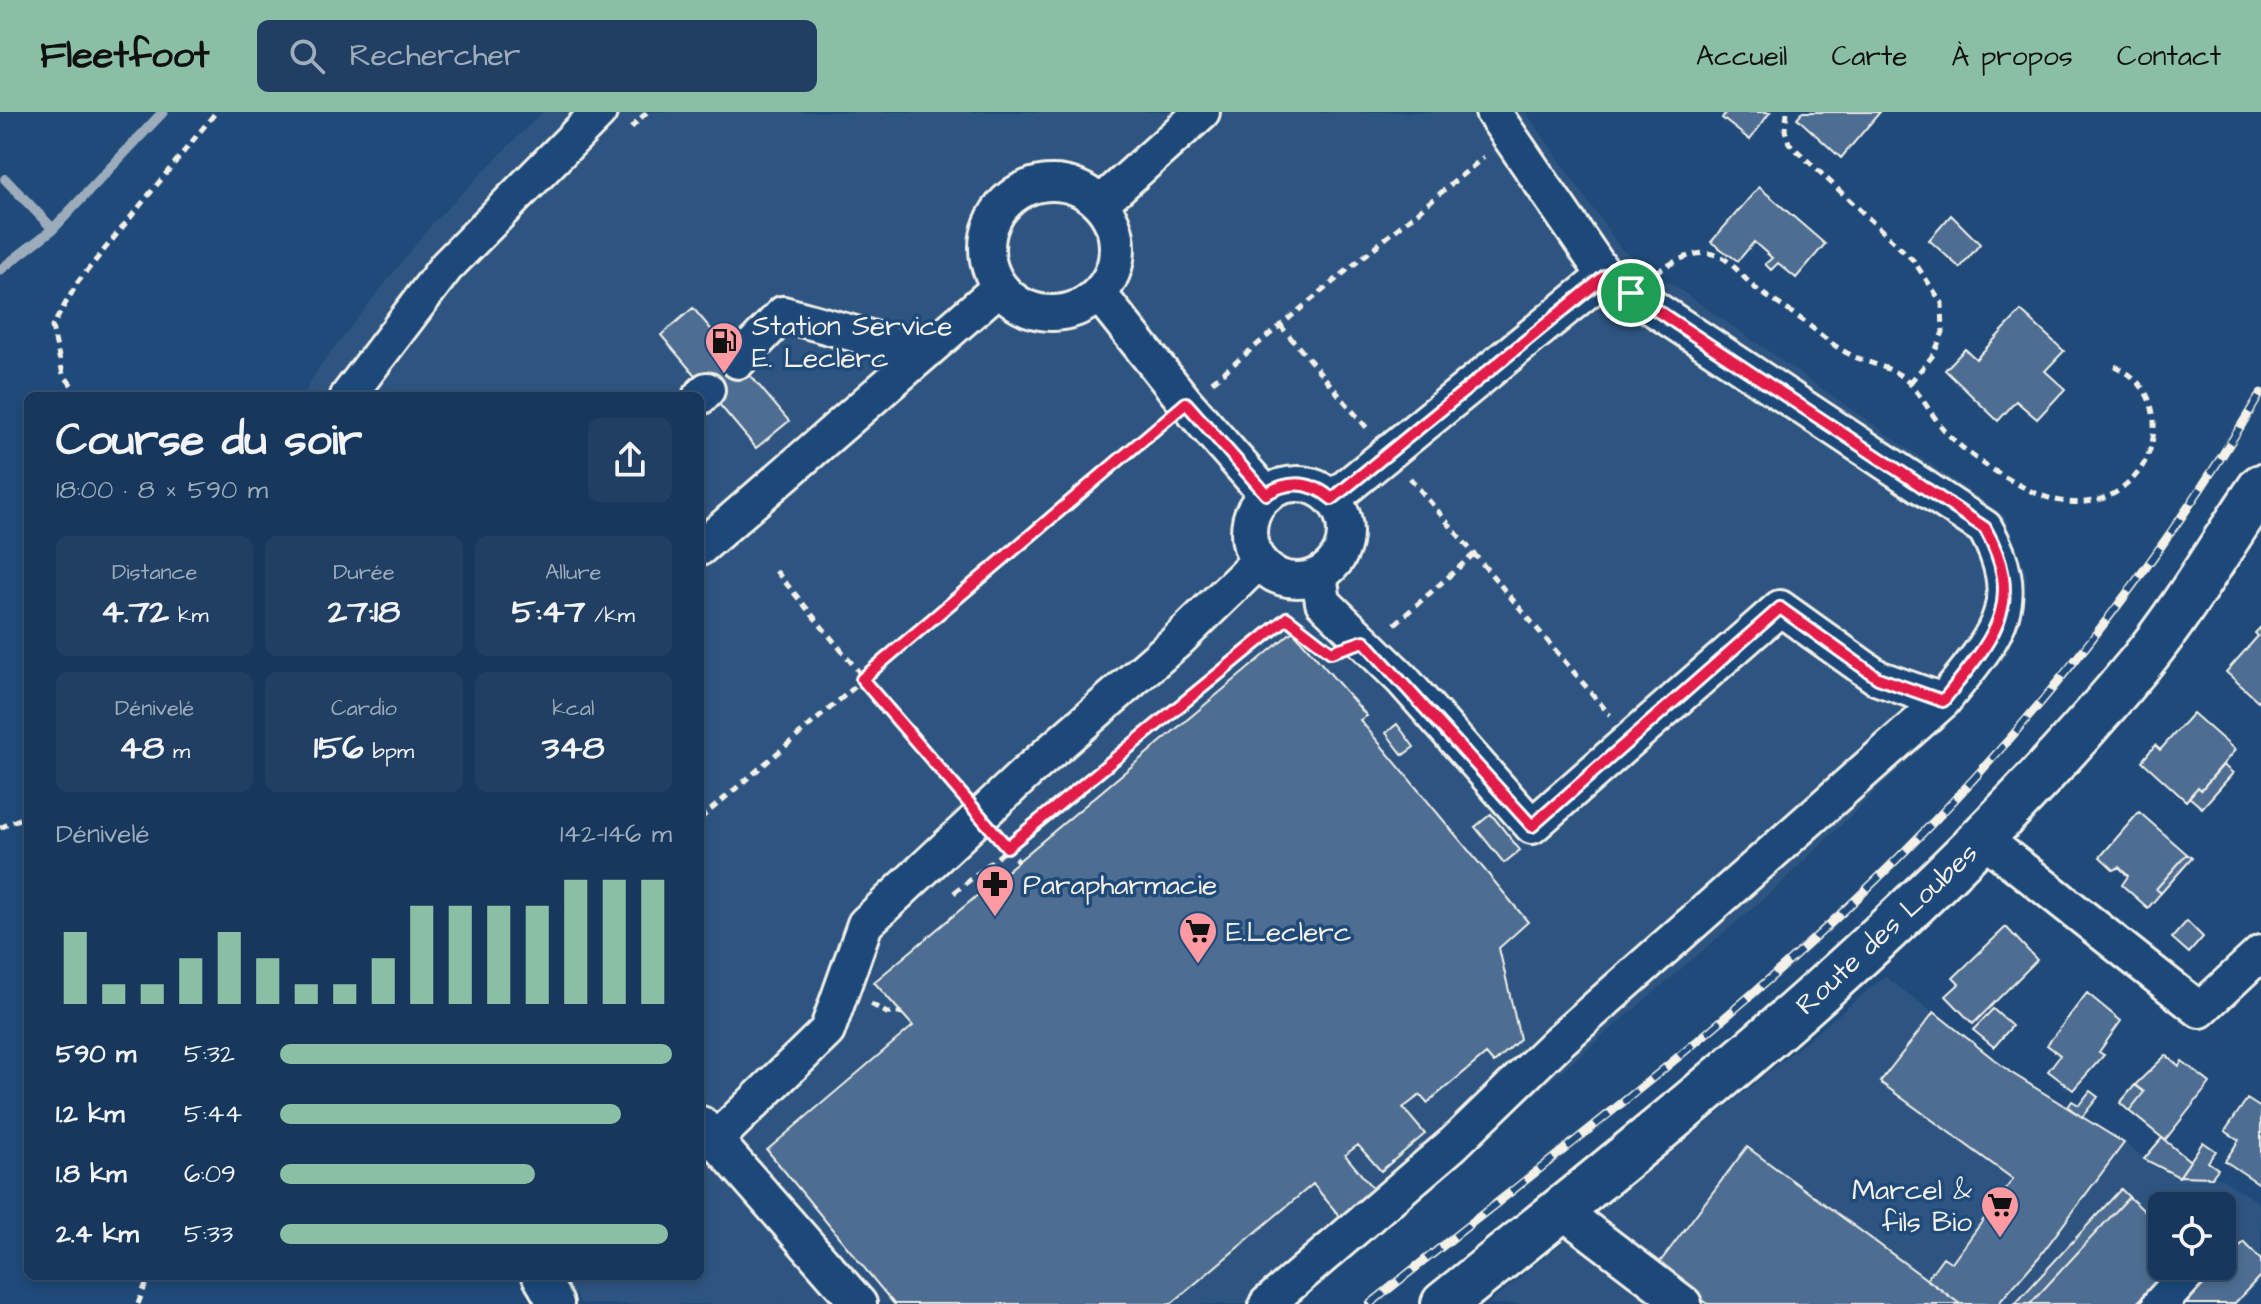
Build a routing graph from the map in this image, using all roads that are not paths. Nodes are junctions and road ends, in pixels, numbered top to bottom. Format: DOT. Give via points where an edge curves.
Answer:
graph roads {
  1 [pos="599,112"];
  2 [pos="1202,112"];
  3 [pos="1502,125"];
  4 [pos="1100,204"];
  5 [pos="1618,284"];
  6 [pos="1000,287"];
  7 [pos="1099,294"];
  8 [pos="924,353"];
  9 [pos="738,361"];
  10 [pos="351,392"];
  11 [pos="2261,487"];
  12 [pos="1266,494"];
  13 [pos="1332,499"];
  14 [pos="704,545"];
  15 [pos="1259,561"];
  16 [pos="1319,575"];
  17 [pos="1943,701"];
  18 [pos="1984,839"];
  19 [pos="2261,953"];
  20 [pos="705,1135"];
  21 [pos="1561,1210"];
  22 [pos="542,1280"];
  23 [pos="2182,1280"];
  24 [pos="556,1304"];
  25 [pos="859,1304"];
  26 [pos="1267,1304"];
  27 [pos="1444,1304"];
  28 [pos="1684,1304"];
  29 [pos="2160,1304"];
  1 -- 10 [label="street" via="446,267"];
  2 -- 4 [label="street"];
  3 -- 5 [label="street"];
  4 -- 6 [label="street" via="1063,184 1020,191 992,224 987,246"];
  4 -- 7 [label="street" via="1117,242 1115,264"];
  5 -- 13 [label="street"];
  5 -- 17 [label="street" via="1985,528 2000,555 2007,584 1993,637"];
  6 -- 7 [label="street" via="1034,311 1055,313 1075,309"];
  6 -- 8 [label="street"];
  7 -- 12 [label="street"];
  8 -- 9 [label="street" via="783,314"];
  8 -- 14 [label="street"];
  11 -- 18 [label="main road, Route des Loubes" via="2142,660"];
  12 -- 13 [label="street" via="1285,485 1306,484"];
  12 -- 15 [label="street" via="1250,521 1250,542"];
  13 -- 16 [label="street" via="1343,517 1345,538 1338,557"];
  15 -- 16 [label="street" via="1287,580"];
  15 -- 20 [label="street" via="865,924 827,1031"];
  16 -- 17 [label="street" via="1323,602 1402,679 1532,826 1780,608 1878,678"];
  17 -- 26 [label="street" via="1558,1042 1453,1144"];
  18 -- 19 [label="street" via="2200,1010"];
  18 -- 21 [label="main road, Route des Loubes" via="1817,993"];
  20 -- 25 [label="street"];
  21 -- 27 [label="main road, Route des Loubes"];
  21 -- 28 [label="street"];
  22 -- 24 [label="street"];
  23 -- 29 [label="street"];
}
